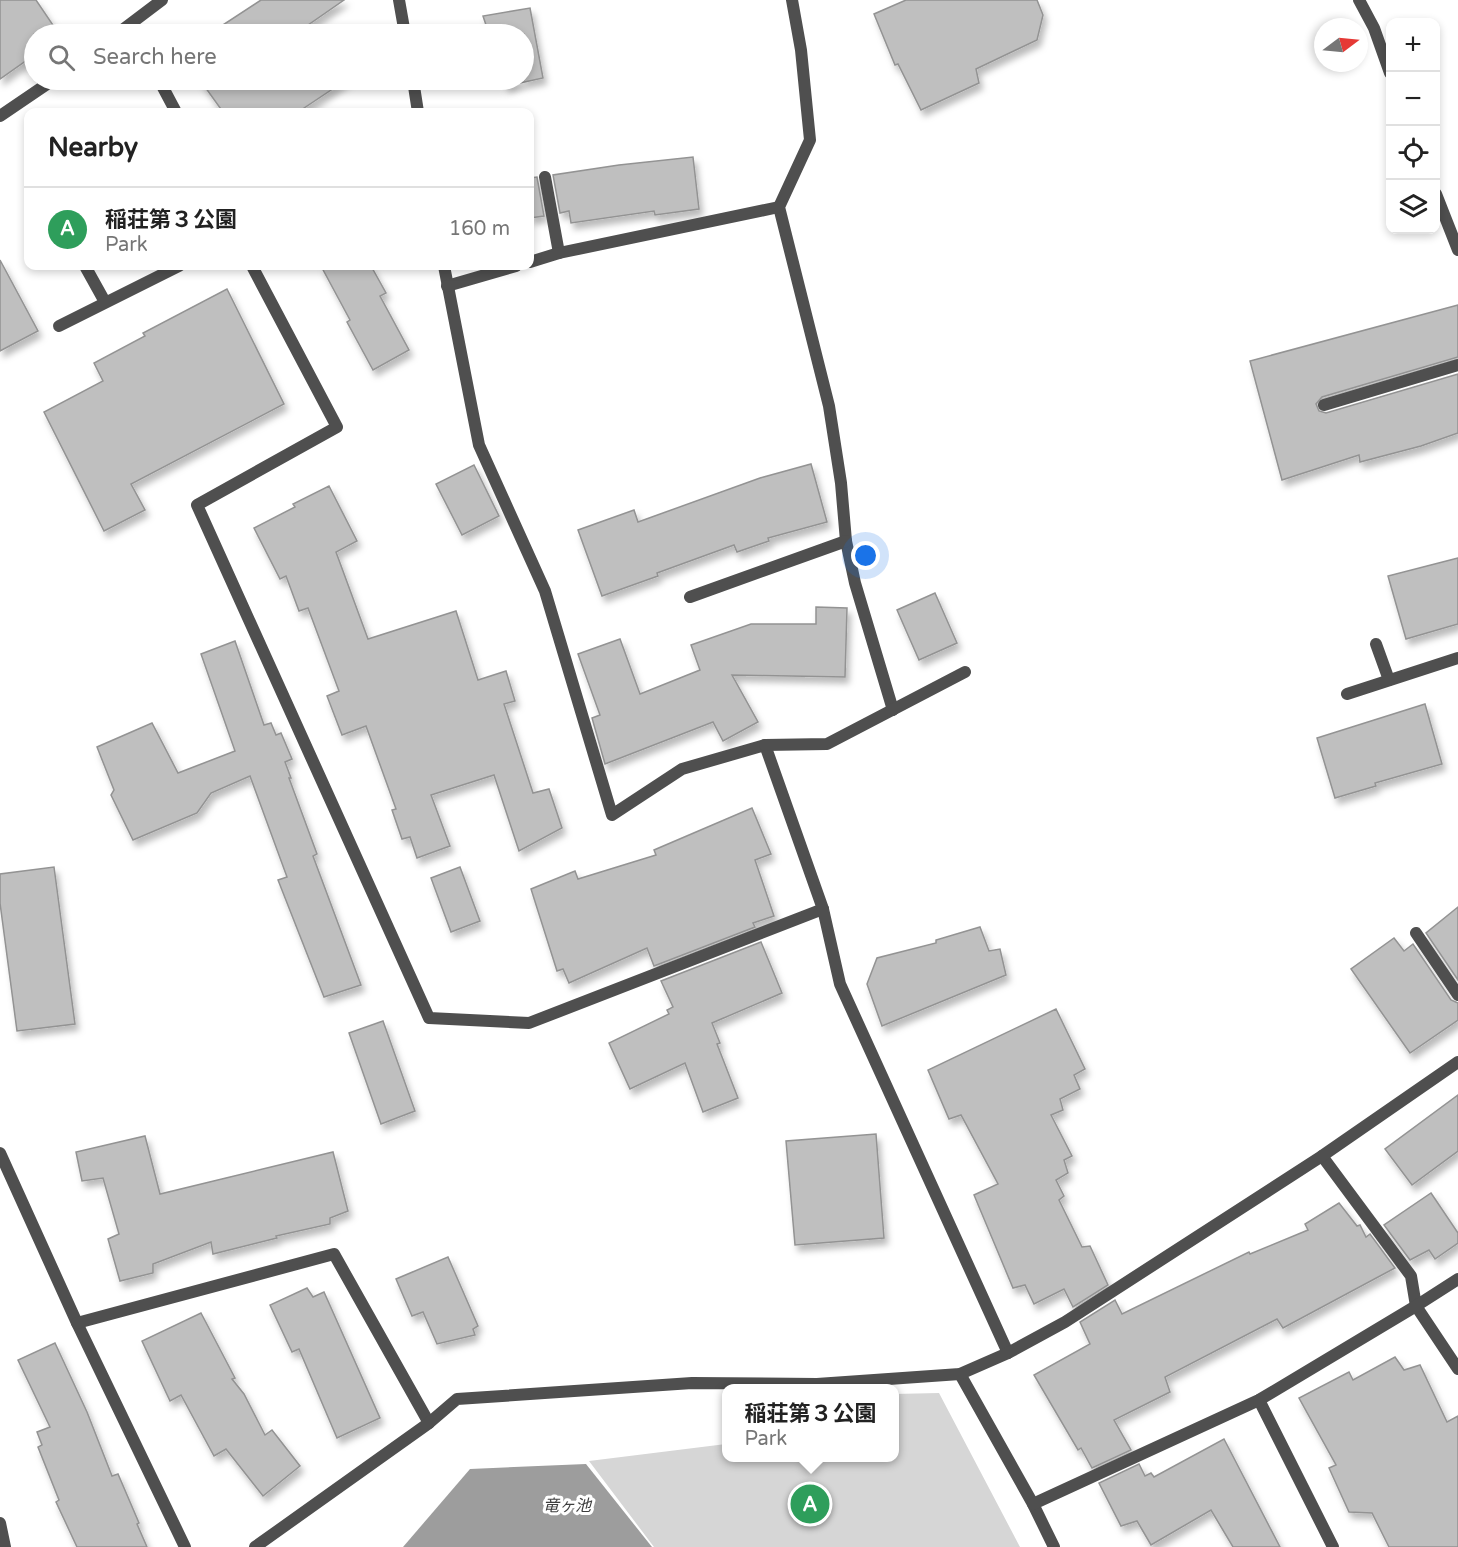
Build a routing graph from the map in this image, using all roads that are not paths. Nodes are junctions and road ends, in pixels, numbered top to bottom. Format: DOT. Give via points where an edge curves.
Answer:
graph roads {
  1 [pos="162,0"];
  2 [pos="399,0"];
  3 [pos="792,0"];
  4 [pos="1359,0"];
  5 [pos="139,24"];
  6 [pos="403,24"];
  7 [pos="1390,72"];
  8 [pos="38,90"];
  9 [pos="164,90"];
  10 [pos="415,90"];
  11 [pos="174,108"];
  12 [pos="417,108"];
  13 [pos="0,116"];
  14 [pos="545,177"];
  15 [pos="1440,204"];
  16 [pos="779,207"];
  17 [pos="1458,250"];
  18 [pos="559,253"];
  19 [pos="534,261"];
  20 [pos="87,270"];
  21 [pos="171,270"];
  22 [pos="254,270"];
  23 [pos="445,270"];
  24 [pos="502,270"];
  25 [pos="447,286"];
  26 [pos="105,302"];
  27 [pos="60,326"];
  28 [pos="1458,365"];
  29 [pos="1324,405"];
  30 [pos="846,541"];
  31 [pos="690,597"];
  32 [pos="1376,644"];
  33 [pos="1458,658"];
  34 [pos="965,672"];
  35 [pos="1389,680"];
  36 [pos="1347,694"];
  37 [pos="893,710"];
  38 [pos="765,745"];
  39 [pos="823,909"];
  40 [pos="1416,933"];
  41 [pos="1458,995"];
  42 [pos="1458,1062"];
  43 [pos="0,1153"];
  44 [pos="1322,1156"];
  45 [pos="1458,1279"];
  46 [pos="1416,1306"];
  47 [pos="77,1323"];
  48 [pos="1008,1353"];
  49 [pos="1458,1369"];
  50 [pos="960,1374"];
  51 [pos="1259,1400"];
  52 [pos="429,1423"];
  53 [pos="1033,1504"];
  54 [pos="0,1523"];
  55 [pos="5,1547"];
  56 [pos="185,1547"];
  57 [pos="255,1547"];
  58 [pos="1054,1547"];
  59 [pos="1333,1547"];
  1 -- 5 [label="street"];
  2 -- 6 [label="street"];
  3 -- 16 [label="street" via="810,140"];
  4 -- 7 [label="street"];
  8 -- 13 [label="street"];
  9 -- 11 [label="street"];
  10 -- 12 [label="street"];
  14 -- 18 [label="street"];
  15 -- 17 [label="street"];
  16 -- 18 [label="street"];
  16 -- 30 [label="street" via="829,406"];
  18 -- 19 [label="street"];
  20 -- 26 [label="street"];
  21 -- 26 [label="street"];
  22 -- 39 [label="street" via="337,426 197,505 429,1018 529,1023"];
  23 -- 25 [label="street"];
  24 -- 25 [label="street"];
  25 -- 38 [label="street" via="479,445 545,591 612,815 682,769"];
  26 -- 27 [label="street"];
  28 -- 29 [label="street"];
  30 -- 31 [label="street"];
  30 -- 37 [label="street"];
  32 -- 35 [label="street"];
  33 -- 35 [label="street"];
  34 -- 37 [label="street"];
  35 -- 36 [label="street"];
  37 -- 38 [label="street" via="827,744"];
  38 -- 39 [label="street"];
  39 -- 48 [label="street" via="840,984"];
  40 -- 41 [label="street"];
  42 -- 44 [label="street"];
  43 -- 47 [label="street"];
  44 -- 46 [label="street" via="1411,1276"];
  44 -- 48 [label="street" via="1065,1322"];
  45 -- 46 [label="street"];
  46 -- 49 [label="street"];
  46 -- 51 [label="street"];
  47 -- 52 [label="street" via="334,1254"];
  47 -- 56 [label="street"];
  48 -- 50 [label="street"];
  50 -- 52 [label="street" via="816,1384 692,1383 478,1396 457,1399"];
  50 -- 53 [label="street"];
  51 -- 53 [label="street"];
  51 -- 59 [label="street"];
  52 -- 57 [label="street"];
  53 -- 58 [label="street"];
  54 -- 55 [label="street"];
}
